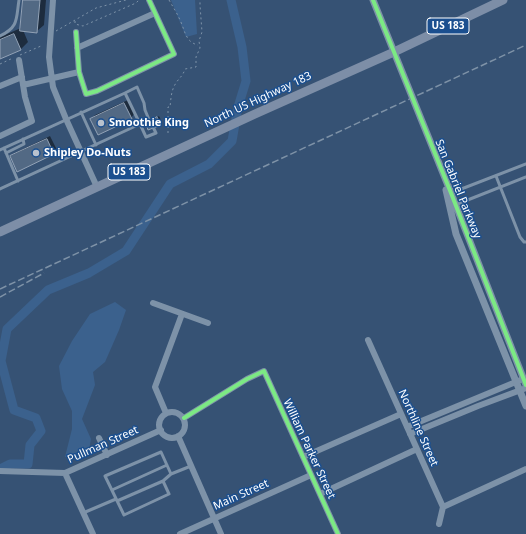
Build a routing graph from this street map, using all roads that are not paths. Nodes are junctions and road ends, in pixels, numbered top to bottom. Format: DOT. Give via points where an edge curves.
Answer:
graph roads {
  1 [pos="19,0"];
  2 [pos="53,0"];
  3 [pos="149,0"];
  4 [pos="373,0"];
  5 [pos="503,0"];
  6 [pos="155,13"];
  7 [pos="76,32"];
  8 [pos="0,36"];
  9 [pos="77,48"];
  10 [pos="394,52"];
  11 [pos="19,60"];
  12 [pos="79,72"];
  13 [pos="22,76"];
  14 [pos="52,78"];
  15 [pos="23,85"];
  16 [pos="0,86"];
  17 [pos="125,93"];
  18 [pos="82,112"];
  19 [pos="66,119"];
  20 [pos="150,122"];
  21 [pos="140,124"];
  22 [pos="153,127"];
  23 [pos="0,136"];
  24 [pos="23,139"];
  25 [pos="96,145"];
  26 [pos="4,148"];
  27 [pos="0,150"];
  28 [pos="81,152"];
  29 [pos="6,153"];
  30 [pos="526,164"];
  31 [pos="441,170"];
  32 [pos="496,176"];
  33 [pos="526,177"];
  34 [pos="18,181"];
  35 [pos="97,187"];
  36 [pos="500,188"];
  37 [pos="0,189"];
  38 [pos="451,193"];
  39 [pos="456,205"];
  40 [pos="0,232"];
  41 [pos="526,242"];
  42 [pos="153,303"];
  43 [pos="182,314"];
  44 [pos="208,323"];
  45 [pos="368,340"];
  46 [pos="523,384"];
  47 [pos="526,406"];
  48 [pos="166,413"];
  49 [pos="401,414"];
  50 [pos="184,418"];
  51 [pos="407,427"];
  52 [pos="160,430"];
  53 [pos="410,434"];
  54 [pos="178,436"];
  55 [pos="100,438"];
  56 [pos="417,449"];
  57 [pos="107,455"];
  58 [pos="303,457"];
  59 [pos="166,465"];
  60 [pos="191,466"];
  61 [pos="526,470"];
  62 [pos="0,471"];
  63 [pos="65,473"];
  64 [pos="171,474"];
  65 [pos="311,475"];
  66 [pos="163,481"];
  67 [pos="112,490"];
  68 [pos="320,494"];
  69 [pos="116,500"];
  70 [pos="442,507"];
  71 [pos="83,513"];
  72 [pos="214,518"];
  73 [pos="439,524"];
  74 [pos="93,534"];
  75 [pos="180,534"];
  76 [pos="221,534"];
  77 [pos="338,534"];
  1 -- 8 [label="lane" via="16,22 11,31"];
  2 -- 14 [label="street" via="49,57"];
  3 -- 6 [label="street"];
  4 -- 10 [label="street, San Gabriel Parkway"];
  5 -- 10 [label="main road, North US Highway 183 / US 183"];
  6 -- 9 [label="street"];
  6 -- 12 [label="street" via="174,54 86,94"];
  7 -- 9 [label="street"];
  9 -- 12 [label="street"];
  10 -- 31 [label="street, San Gabriel Parkway"];
  10 -- 35 [label="main road, North US Highway 183 / US 183"];
  11 -- 13 [label="street"];
  12 -- 14 [label="street"];
  13 -- 15 [label="street"];
  13 -- 16 [label="street"];
  14 -- 15 [label="street"];
  14 -- 19 [label="street"];
  15 -- 23 [label="street" via="32,121"];
  17 -- 18 [label="lane"];
  17 -- 20 [label="lane" via="137,87"];
  17 -- 21 [label="lane"];
  18 -- 19 [label="lane"];
  18 -- 25 [label="lane"];
  19 -- 24 [label="lane"];
  19 -- 28 [label="street"];
  21 -- 22 [label="lane" via="146,137 156,133"];
  21 -- 25 [label="lane"];
  24 -- 26 [label="lane"];
  24 -- 29 [label="lane" via="24,144"];
  25 -- 28 [label="lane"];
  26 -- 27 [label="lane"];
  26 -- 29 [label="lane"];
  28 -- 34 [label="lane"];
  28 -- 35 [label="street"];
  29 -- 34 [label="lane"];
  30 -- 32 [label="lane"];
  31 -- 38 [label="street, San Gabriel Parkway"];
  31 -- 46 [label="street, San Gabriel Parkway" via="456,234"];
  32 -- 36 [label="lane"];
  32 -- 38 [label="lane"];
  33 -- 36 [label="lane"];
  34 -- 37 [label="lane"];
  35 -- 40 [label="main road, North US Highway 183 / US 183"];
  36 -- 39 [label="lane"];
  36 -- 41 [label="lane" via="520,237"];
  38 -- 39 [label="street, San Gabriel Parkway"];
  39 -- 46 [label="street, San Gabriel Parkway"];
  42 -- 43 [label="street"];
  43 -- 44 [label="street"];
  43 -- 48 [label="street" via="154,387"];
  45 -- 49 [label="street, Northline Street"];
  46 -- 47 [label="street, San Gabriel Parkway"];
  46 -- 51 [label="street"];
  46 -- 53 [label="street"];
  48 -- 50 [label="street" via="174,412"];
  48 -- 52 [label="street" via="160,419"];
  49 -- 51 [label="street, Northline Street"];
  49 -- 58 [label="street"];
  50 -- 54 [label="street" via="184,432"];
  50 -- 58 [label="street, William Parker Street" via="264,371"];
  51 -- 53 [label="street, Northline Street"];
  52 -- 54 [label="street" via="168,437"];
  52 -- 57 [label="street, Pullman Street"];
  53 -- 56 [label="street, Northline Street"];
  54 -- 60 [label="street"];
  55 -- 57 [label="street"];
  56 -- 68 [label="street"];
  56 -- 70 [label="street, Northline Street"];
  57 -- 63 [label="street, Pullman Street"];
  58 -- 65 [label="street, William Parker Street"];
  59 -- 64 [label="lane"];
  59 -- 67 [label="lane"];
  59 -- 67 [label="lane" via="161,452 105,476"];
  60 -- 64 [label="lane"];
  60 -- 72 [label="street"];
  61 -- 70 [label="street"];
  62 -- 63 [label="street, Pullman Street"];
  63 -- 71 [label="street"];
  64 -- 66 [label="lane"];
  65 -- 68 [label="street, William Parker Street"];
  65 -- 72 [label="street, Main Street"];
  66 -- 69 [label="lane"];
  66 -- 69 [label="lane" via="169,494 124,515"];
  67 -- 69 [label="lane"];
  68 -- 77 [label="street, William Parker Street"];
  69 -- 71 [label="lane"];
  70 -- 73 [label="street"];
  71 -- 74 [label="street"];
  72 -- 75 [label="street, Main Street"];
  72 -- 76 [label="street"];
}
